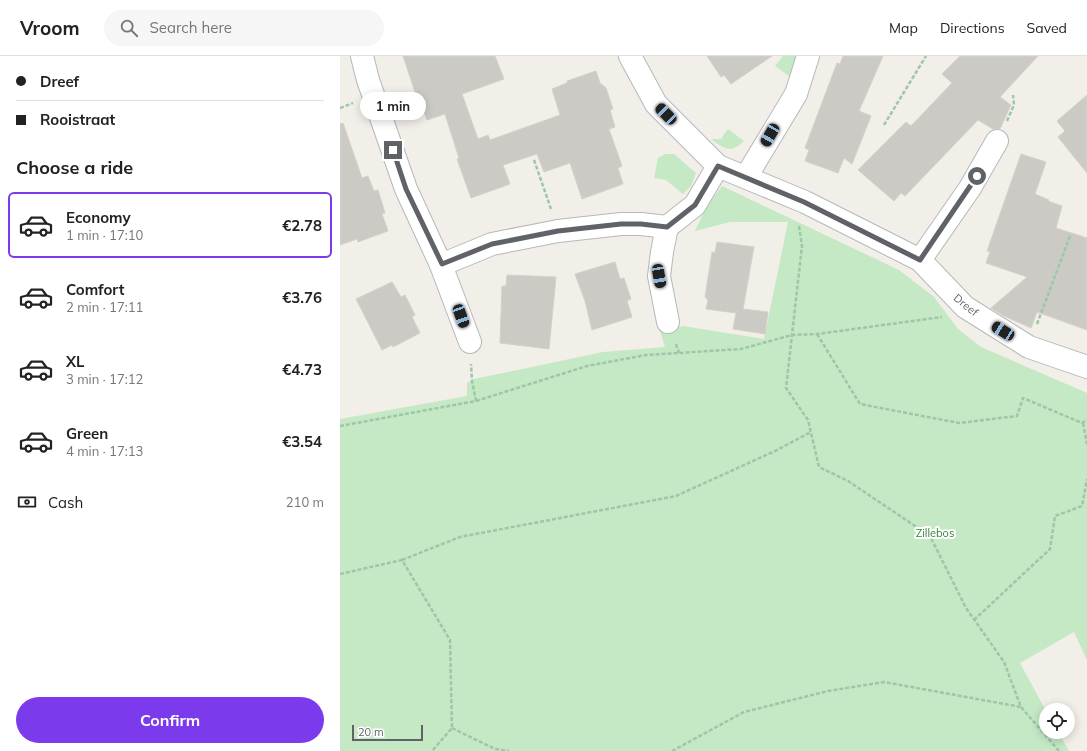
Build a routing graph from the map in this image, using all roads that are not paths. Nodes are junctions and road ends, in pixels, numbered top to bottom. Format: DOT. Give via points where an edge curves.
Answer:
graph roads {
  1 [pos="362,56"];
  2 [pos="630,56"];
  3 [pos="808,56"];
  4 [pos="997,141"];
  5 [pos="718,166"];
  6 [pos="746,177"];
  7 [pos="667,227"];
  8 [pos="920,260"];
  9 [pos="442,264"];
  10 [pos="668,322"];
  11 [pos="471,352"];
  12 [pos="1087,368"];
  1 -- 9 [label="street" via="406,189"];
  2 -- 5 [label="street, Dreef" via="656,104"];
  3 -- 6 [label="street" via="796,94"];
  4 -- 8 [label="street" via="970,188"];
  5 -- 6 [label="street, Dreef"];
  5 -- 7 [label="street" via="695,205"];
  6 -- 8 [label="street, Dreef" via="804,202"];
  7 -- 9 [label="street" via="621,224 558,231 492,244"];
  7 -- 10 [label="street" via="659,276"];
  8 -- 12 [label="street, Dreef" via="965,307 1029,346"];
  9 -- 11 [label="street"];
}
